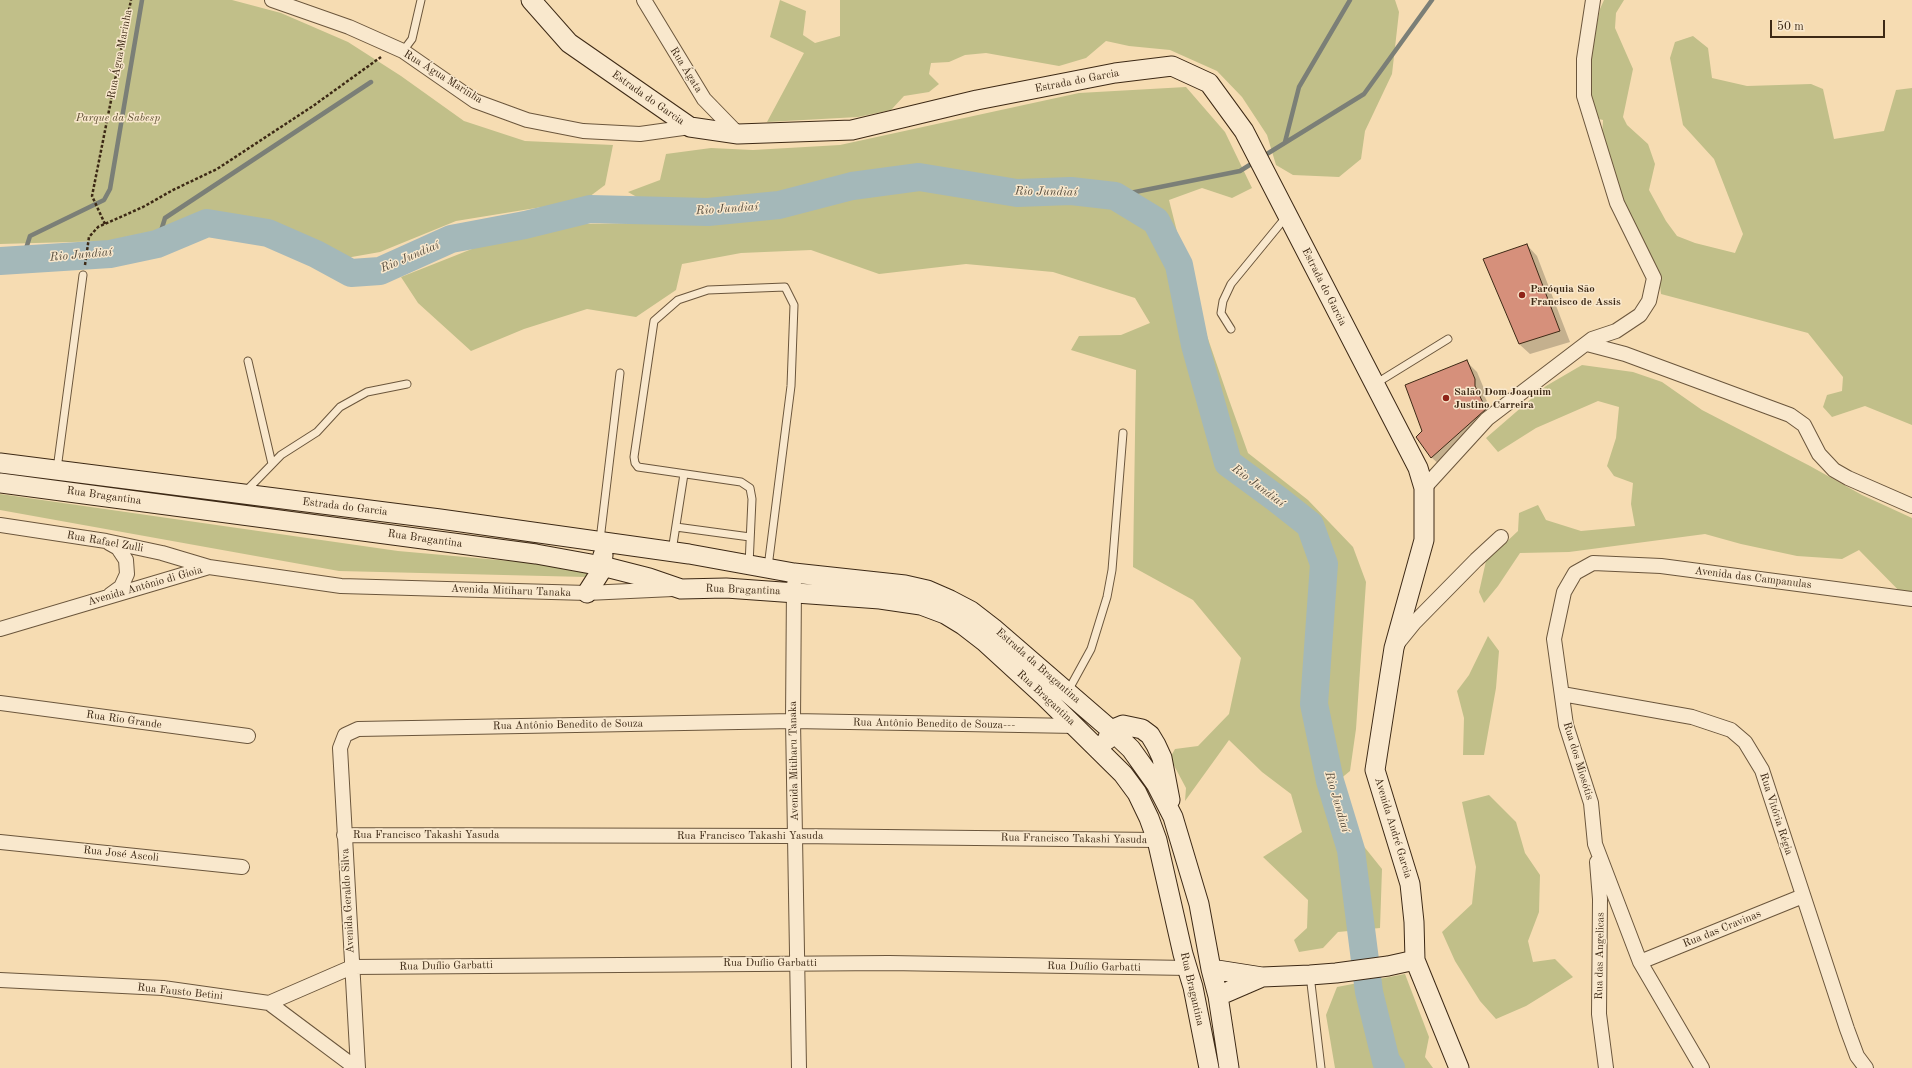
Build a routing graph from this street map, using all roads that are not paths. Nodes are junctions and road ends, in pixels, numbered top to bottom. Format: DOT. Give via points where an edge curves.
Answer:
graph roads {
  1 [pos="272,0"];
  2 [pos="421,0"];
  3 [pos="531,0"];
  4 [pos="644,0"];
  5 [pos="1593,0"];
  6 [pos="403,52"];
  7 [pos="690,127"];
  8 [pos="738,134"];
  9 [pos="1287,215"];
  10 [pos="83,275"];
  11 [pos="1230,329"];
  12 [pos="1448,339"];
  13 [pos="1587,344"];
  14 [pos="248,361"];
  15 [pos="620,374"];
  16 [pos="407,384"];
  17 [pos="1374,384"];
  18 [pos="1123,433"];
  19 [pos="0,463"];
  20 [pos="272,464"];
  21 [pos="57,470"];
  22 [pos="684,474"];
  23 [pos="0,483"];
  24 [pos="1424,488"];
  25 [pos="243,494"];
  26 [pos="1912,506"];
  27 [pos="0,524"];
  28 [pos="676,527"];
  29 [pos="750,537"];
  30 [pos="1501,537"];
  31 [pos="106,541"];
  32 [pos="600,541"];
  33 [pos="681,553"];
  34 [pos="1593,564"];
  35 [pos="602,566"];
  36 [pos="209,567"];
  37 [pos="758,567"];
  38 [pos="794,574"];
  39 [pos="649,578"];
  40 [pos="341,586"];
  41 [pos="681,589"];
  42 [pos="587,593"];
  43 [pos="794,593"];
  44 [pos="110,596"];
  45 [pos="1912,599"];
  46 [pos="0,629"];
  47 [pos="1394,648"];
  48 [pos="1068,692"];
  49 [pos="1562,694"];
  50 [pos="1044,696"];
  51 [pos="0,703"];
  52 [pos="793,721"];
  53 [pos="1076,726"];
  54 [pos="1111,730"];
  55 [pos="346,735"];
  56 [pos="248,736"];
  57 [pos="1101,751"];
  58 [pos="344,835"];
  59 [pos="795,836"];
  60 [pos="1157,840"];
  61 [pos="0,842"];
  62 [pos="1595,844"];
  63 [pos="242,867"];
  64 [pos="1803,896"];
  65 [pos="1415,960"];
  66 [pos="1640,962"];
  67 [pos="797,963"];
  68 [pos="352,967"];
  69 [pos="1188,968"];
  70 [pos="1310,975"];
  71 [pos="1262,977"];
  72 [pos="0,980"];
  73 [pos="1215,983"];
  74 [pos="269,1003"];
  75 [pos="357,1068"];
  76 [pos="798,1068"];
  77 [pos="1209,1068"];
  78 [pos="1229,1068"];
  79 [pos="1321,1068"];
  80 [pos="1458,1068"];
  81 [pos="1606,1068"];
  82 [pos="1702,1068"];
  83 [pos="1866,1068"];
  1 -- 6 [label="street, Rua Água Marinha" via="349,28"];
  2 -- 6 [label="lane" via="412,39"];
  3 -- 7 [label="main road, Estrada do Garcia" via="569,43"];
  4 -- 8 [label="street, Rua Ágata" via="704,99"];
  5 -- 13 [label="street" via="1584,59 1584,96 1617,203 1654,278 1649,301 1640,315"];
  6 -- 7 [label="street, Rua Água Marinha" via="475,101 527,120 583,131 640,134"];
  7 -- 8 [label="main road, Estrada do Garcia"];
  8 -- 9 [label="main road, Estrada do Garcia" via="852,130 992,97 1115,73 1172,66 1209,83 1244,131"];
  9 -- 11 [label="lane" via="1231,284 1221,313"];
  9 -- 17 [label="main road, Estrada do Garcia"];
  10 -- 21 [label="lane"];
  12 -- 17 [label="lane"];
  13 -- 24 [label="street" via="1487,420"];
  13 -- 26 [label="street" via="1625,354 1798,419 1804,425 1819,454 1834,470"];
  14 -- 20 [label="lane"];
  15 -- 32 [label="lane"];
  16 -- 20 [label="lane" via="367,392 340,407 317,432 281,455"];
  17 -- 24 [label="main road, Estrada do Garcia" via="1418,468"];
  18 -- 48 [label="lane" via="1112,570 1091,649"];
  19 -- 21 [label="main road, Estrada do Garcia"];
  20 -- 25 [label="lane"];
  21 -- 25 [label="main road, Estrada do Garcia"];
  22 -- 28 [label="lane"];
  22 -- 29 [label="lane" via="741,482 750,488"];
  22 -- 37 [label="lane" via="638,467 635,463 654,321 678,300 708,290 785,287 794,305 791,386"];
  23 -- 35 [label="main road, Rua Bragantina" via="536,554"];
  24 -- 47 [label="main road, Avenida André Garcia" via="1424,540"];
  25 -- 32 [label="main road, Estrada do Garcia"];
  27 -- 31 [label="street, Rua Rafael Zulli"];
  28 -- 29 [label="lane"];
  28 -- 33 [label="lane"];
  29 -- 37 [label="lane"];
  30 -- 47 [label="street" via="1414,624"];
  31 -- 36 [label="street, Rua Rafael Zulli" via="162,552"];
  31 -- 44 [label="street" via="118,548 126,560 127,567 122,587"];
  32 -- 33 [label="main road, Estrada do Garcia"];
  32 -- 35 [label="main road"];
  33 -- 37 [label="main road, Estrada da Bragantina"];
  33 -- 39 [label="main road" via="656,568"];
  34 -- 45 [label="street, Avenida das Campanulas" via="1661,566"];
  34 -- 49 [label="street, Rua dos Miosótis" via="1575,573 1564,592 1554,639"];
  35 -- 39 [label="main road, Rua Bragantina"];
  35 -- 42 [label="main road"];
  36 -- 40 [label="street, Avenida Antônio di Gioia"];
  36 -- 44 [label="street, Avenida Antônio di Gioia"];
  37 -- 38 [label="main road, Estrada da Bragantina"];
  38 -- 43 [label="street, Avenida Mitiharu Tanaka"];
  38 -- 48 [label="main road, Estrada da Bragantina" via="905,585 927,590 971,611"];
  39 -- 41 [label="main road, Rua Bragantina"];
  40 -- 42 [label="street, Avenida Mitiharu Tanaka"];
  41 -- 42 [label="street, Avenida Mitiharu Tanaka"];
  41 -- 43 [label="main road, Rua Bragantina" via="726,588"];
  43 -- 50 [label="main road, Rua Bragantina" via="901,601 945,614 985,642"];
  43 -- 52 [label="street, Avenida Mitiharu Tanaka"];
  44 -- 46 [label="street, Avenida Antônio di Gioia"];
  47 -- 65 [label="main road, Avenida André Garcia" via="1375,770 1410,884"];
  48 -- 50 [label="main road" via="1057,697"];
  48 -- 54 [label="main road, Estrada da Bragantina"];
  49 -- 62 [label="street, Rua dos Miosótis" via="1566,725 1591,803"];
  49 -- 64 [label="street, Rua Vitória Régia" via="1692,717 1732,730 1745,742 1762,770"];
  50 -- 53 [label="main road, Rua Bragantina"];
  51 -- 56 [label="street, Rua Rio Grande"];
  52 -- 53 [label="street, Rua Antônio Benedito de Souza---"];
  52 -- 55 [label="street, Rua Antônio Benedito de Souza" via="358,728"];
  52 -- 59 [label="street, Avenida Mitiharu Tanaka"];
  53 -- 57 [label="main road, Rua Bragantina"];
  54 -- 57 [label="main road"];
  54 -- 73 [label="main road, Estrada da Bragantina" via="1145,767 1174,817 1199,904"];
  55 -- 58 [label="street, Avenida Geraldo Silva" via="340,748"];
  57 -- 60 [label="main road, Rua Bragantina" via="1138,793"];
  58 -- 59 [label="street, Rua Francisco Takashi Yasuda"];
  58 -- 68 [label="street, Avenida Geraldo Silva"];
  59 -- 60 [label="street, Rua Francisco Takashi Yasuda"];
  59 -- 67 [label="street, Avenida Mitiharu Tanaka"];
  60 -- 69 [label="main road, Rua Bragantina"];
  61 -- 63 [label="street, Rua José Ascoli"];
  62 -- 66 [label="street, Rua dos Miosótis"];
  62 -- 81 [label="street, Rua das Angelicas" via="1600,899 1599,1014"];
  64 -- 66 [label="street, Rua das Cravinas"];
  64 -- 83 [label="street, Rua Vitória Régia" via="1846,1029 1857,1056"];
  65 -- 70 [label="main road" via="1336,974"];
  65 -- 80 [label="main road, Avenida André Garcia"];
  66 -- 82 [label="street, Rua dos Miosótis"];
  67 -- 68 [label="street, Rua Duílio Garbatti"];
  67 -- 69 [label="street, Rua Duílio Garbatti"];
  67 -- 76 [label="street, Avenida Mitiharu Tanaka"];
  68 -- 74 [label="street"];
  68 -- 75 [label="street, Avenida Geraldo Silva"];
  69 -- 77 [label="main road, Rua Bragantina"];
  70 -- 71 [label="main road"];
  70 -- 79 [label="lane"];
  71 -- 73 [label="main road"];
  71 -- 73 [label="main road"];
  72 -- 74 [label="street, Rua Fausto Betini" via="163,988"];
  73 -- 78 [label="main road, Rua Bragantina"];
  74 -- 75 [label="street"];
}
